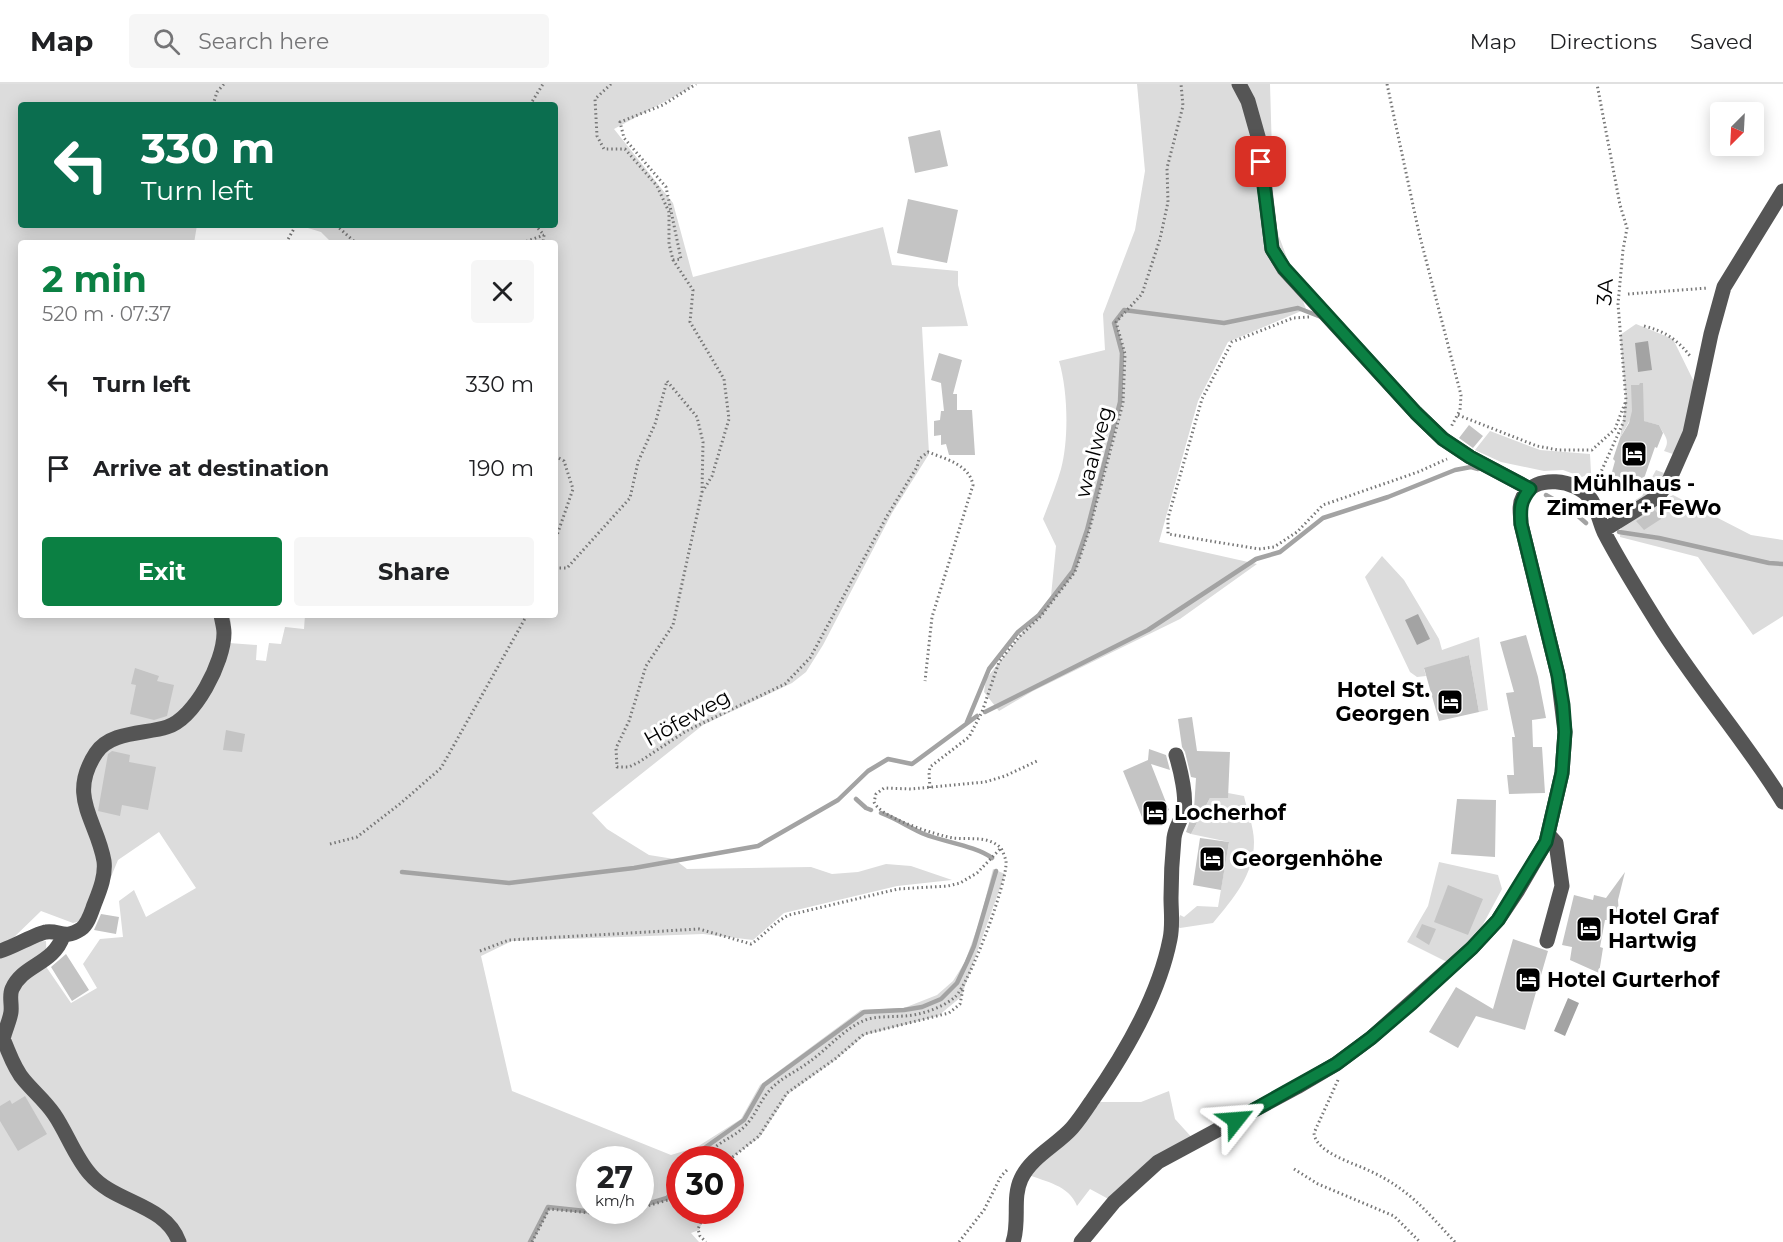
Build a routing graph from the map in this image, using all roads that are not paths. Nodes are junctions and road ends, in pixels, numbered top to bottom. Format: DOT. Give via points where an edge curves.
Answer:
graph roads {
  1 [pos="1239,84"];
  2 [pos="1783,191"];
  3 [pos="1530,489"];
  4 [pos="1604,530"];
  5 [pos="222,618"];
  6 [pos="1176,755"];
  7 [pos="1783,802"];
  8 [pos="1548,834"];
  9 [pos="63,936"];
  10 [pos="1547,941"];
  11 [pos="0,951"];
  12 [pos="10,1001"];
  13 [pos="0,1015"];
  14 [pos="179,1242"];
  15 [pos="1013,1242"];
  16 [pos="1081,1242"];
  1 -- 3 [label="street" via="1259,140 1272,249 1284,268 1443,439"];
  2 -- 4 [label="street" via="1725,287 1690,433 1668,483 1657,497"];
  3 -- 4 [label="street" via="1561,481 1577,487 1590,498"];
  3 -- 8 [label="street" via="1520,508 1521,524 1558,675 1565,732 1562,773"];
  4 -- 7 [label="street" via="1664,633"];
  5 -- 9 [label="street" via="224,633 219,657 200,698 186,715 169,727 110,741 91,761 83,795 104,871 86,925"];
  6 -- 15 [label="street" via="1184,811 1174,832 1170,939 1159,975 1126,1047 1092,1102 1073,1128 1021,1178"];
  8 -- 10 [label="street" via="1556,843 1562,886"];
  8 -- 16 [label="street" via="1498,920 1371,1038 1297,1087 1158,1162 1114,1202"];
  9 -- 11 [label="street" via="46,932"];
  9 -- 12 [label="street" via="55,952 22,974 12,988"];
  12 -- 13 [label="street"];
  12 -- 14 [label="street" via="11,1013 3,1039 22,1078 55,1115 89,1174 102,1186 158,1214"];
}
